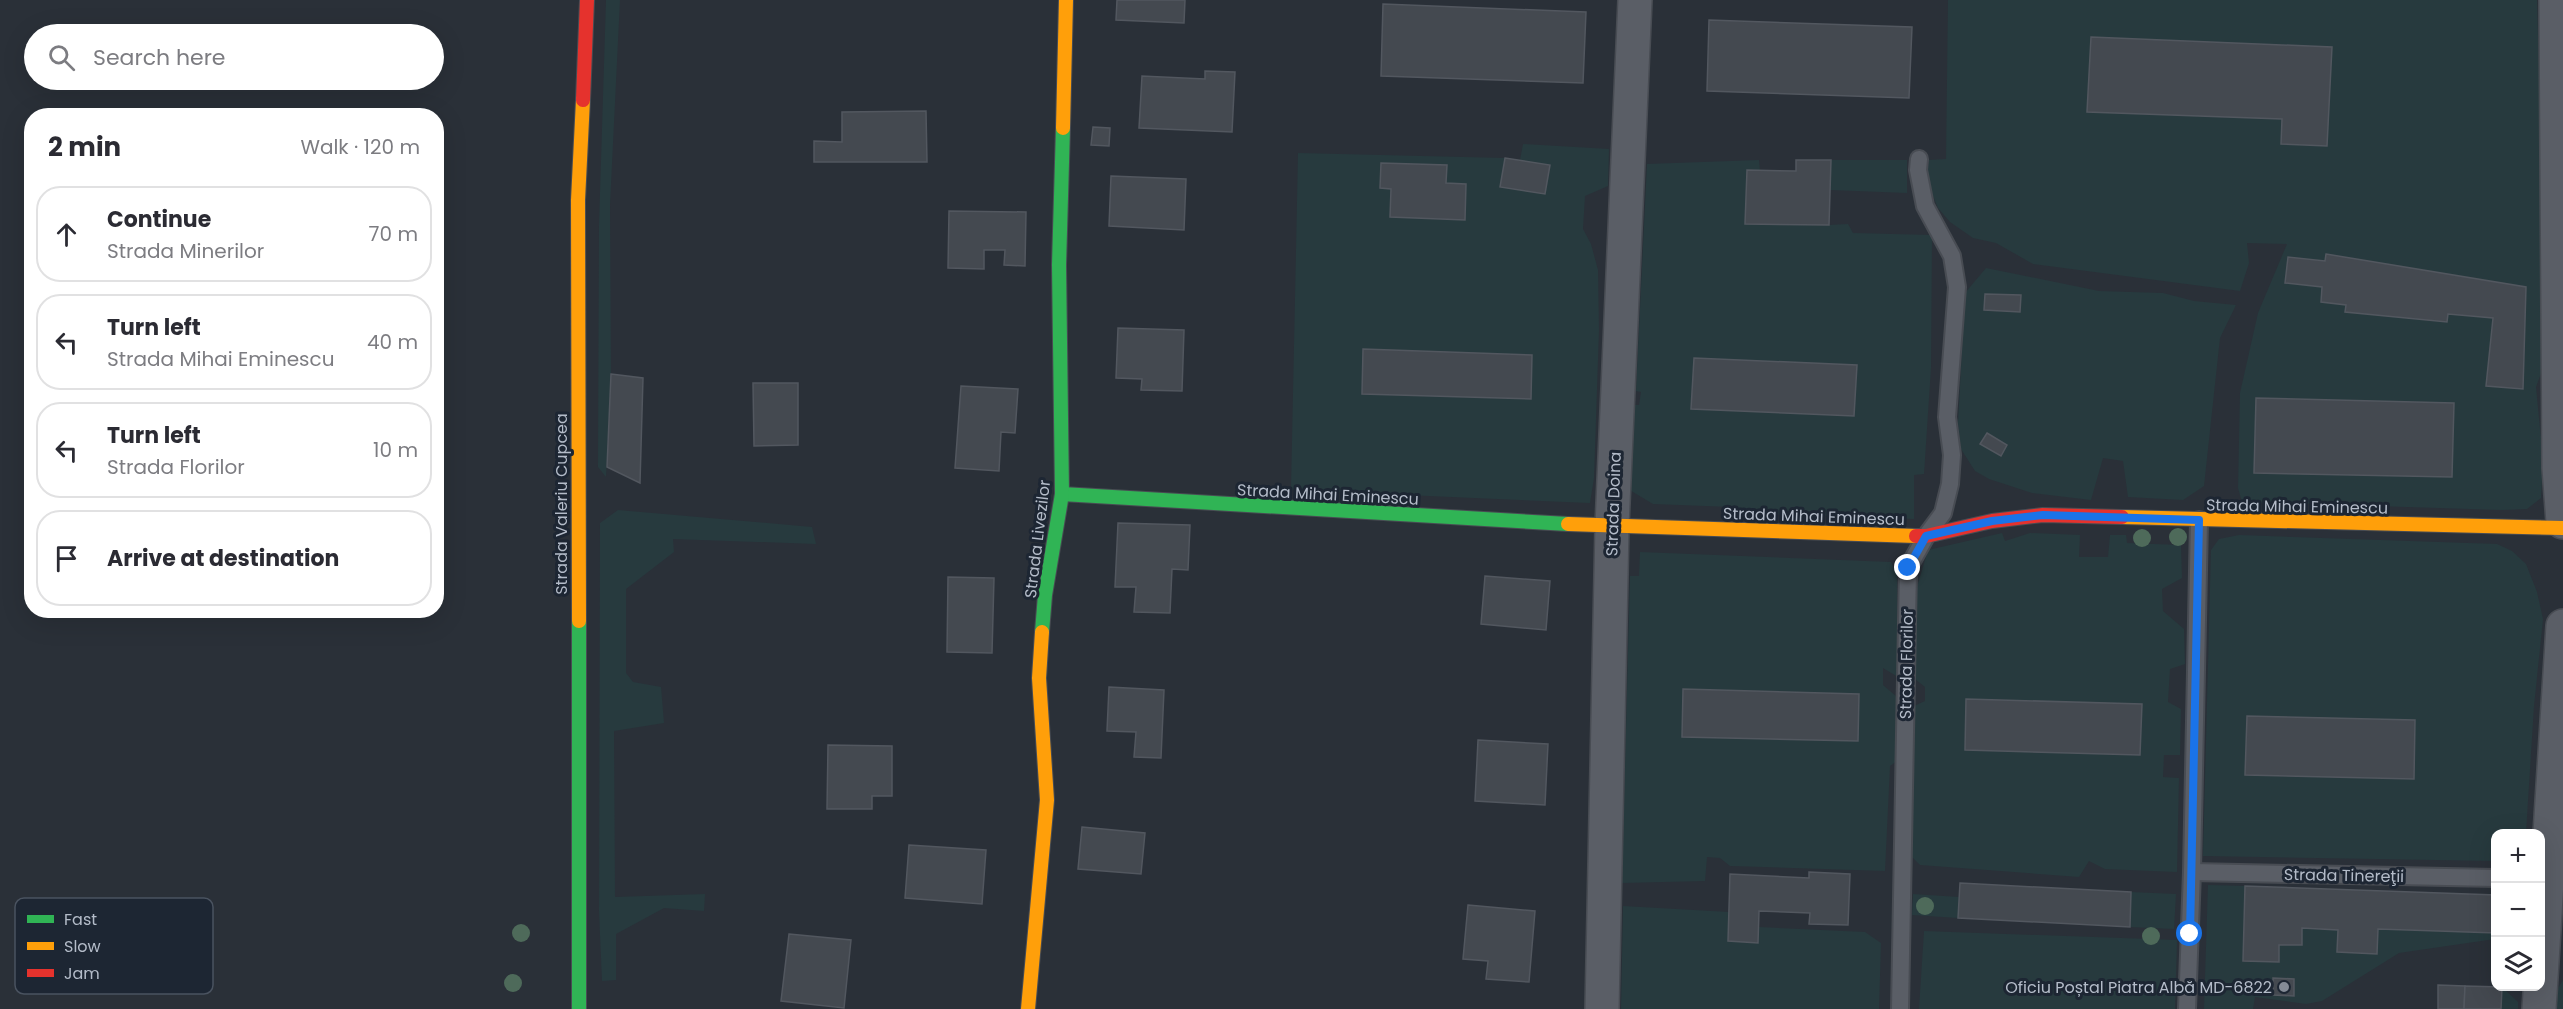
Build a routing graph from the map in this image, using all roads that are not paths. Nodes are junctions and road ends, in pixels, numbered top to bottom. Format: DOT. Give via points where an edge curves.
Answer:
graph roads {
  1 [pos="587,0"];
  2 [pos="1066,0"];
  3 [pos="1635,0"];
  4 [pos="2556,0"];
  5 [pos="1919,159"];
  6 [pos="1062,494"];
  7 [pos="2199,520"];
  8 [pos="2563,522"];
  9 [pos="1612,526"];
  10 [pos="2563,528"];
  11 [pos="1926,536"];
  12 [pos="2563,626"];
  13 [pos="2545,866"];
  14 [pos="2192,872"];
  15 [pos="2491,878"];
  16 [pos="2544,883"];
  17 [pos="579,1009"];
  18 [pos="1028,1009"];
  19 [pos="1602,1009"];
  20 [pos="1900,1009"];
  21 [pos="2187,1009"];
  22 [pos="2539,1009"];
  1 -- 17 [label="street, Strada Valeriu Cupcea" via="578,200"];
  2 -- 6 [label="street, Strada Livezilor" via="1059,265"];
  3 -- 9 [label="street, Strada Doina"];
  4 -- 8 [label="street" via="2559,468"];
  5 -- 11 [label="lane, Strada Florilor" via="1925,206 1952,256 1957,287 1947,417 1952,455 1950,484 1943,513"];
  6 -- 9 [label="street, Strada Mihai Eminescu"];
  6 -- 18 [label="street, Strada Livezilor" via="1045,595 1039,678 1047,800"];
  7 -- 10 [label="street, Strada Mihai Eminescu"];
  7 -- 11 [label="street, Strada Mihai Eminescu" via="2043,515 1992,521"];
  7 -- 14 [label="lane"];
  9 -- 11 [label="street, Strada Mihai Eminescu"];
  9 -- 19 [label="street, Strada Doina"];
  11 -- 20 [label="lane, Strada Florilor" via="1908,568"];
  12 -- 13 [label="street"];
  14 -- 15 [label="lane, Strada Tinereţii"];
  14 -- 21 [label="lane"];
  16 -- 22 [label="street"];
}
